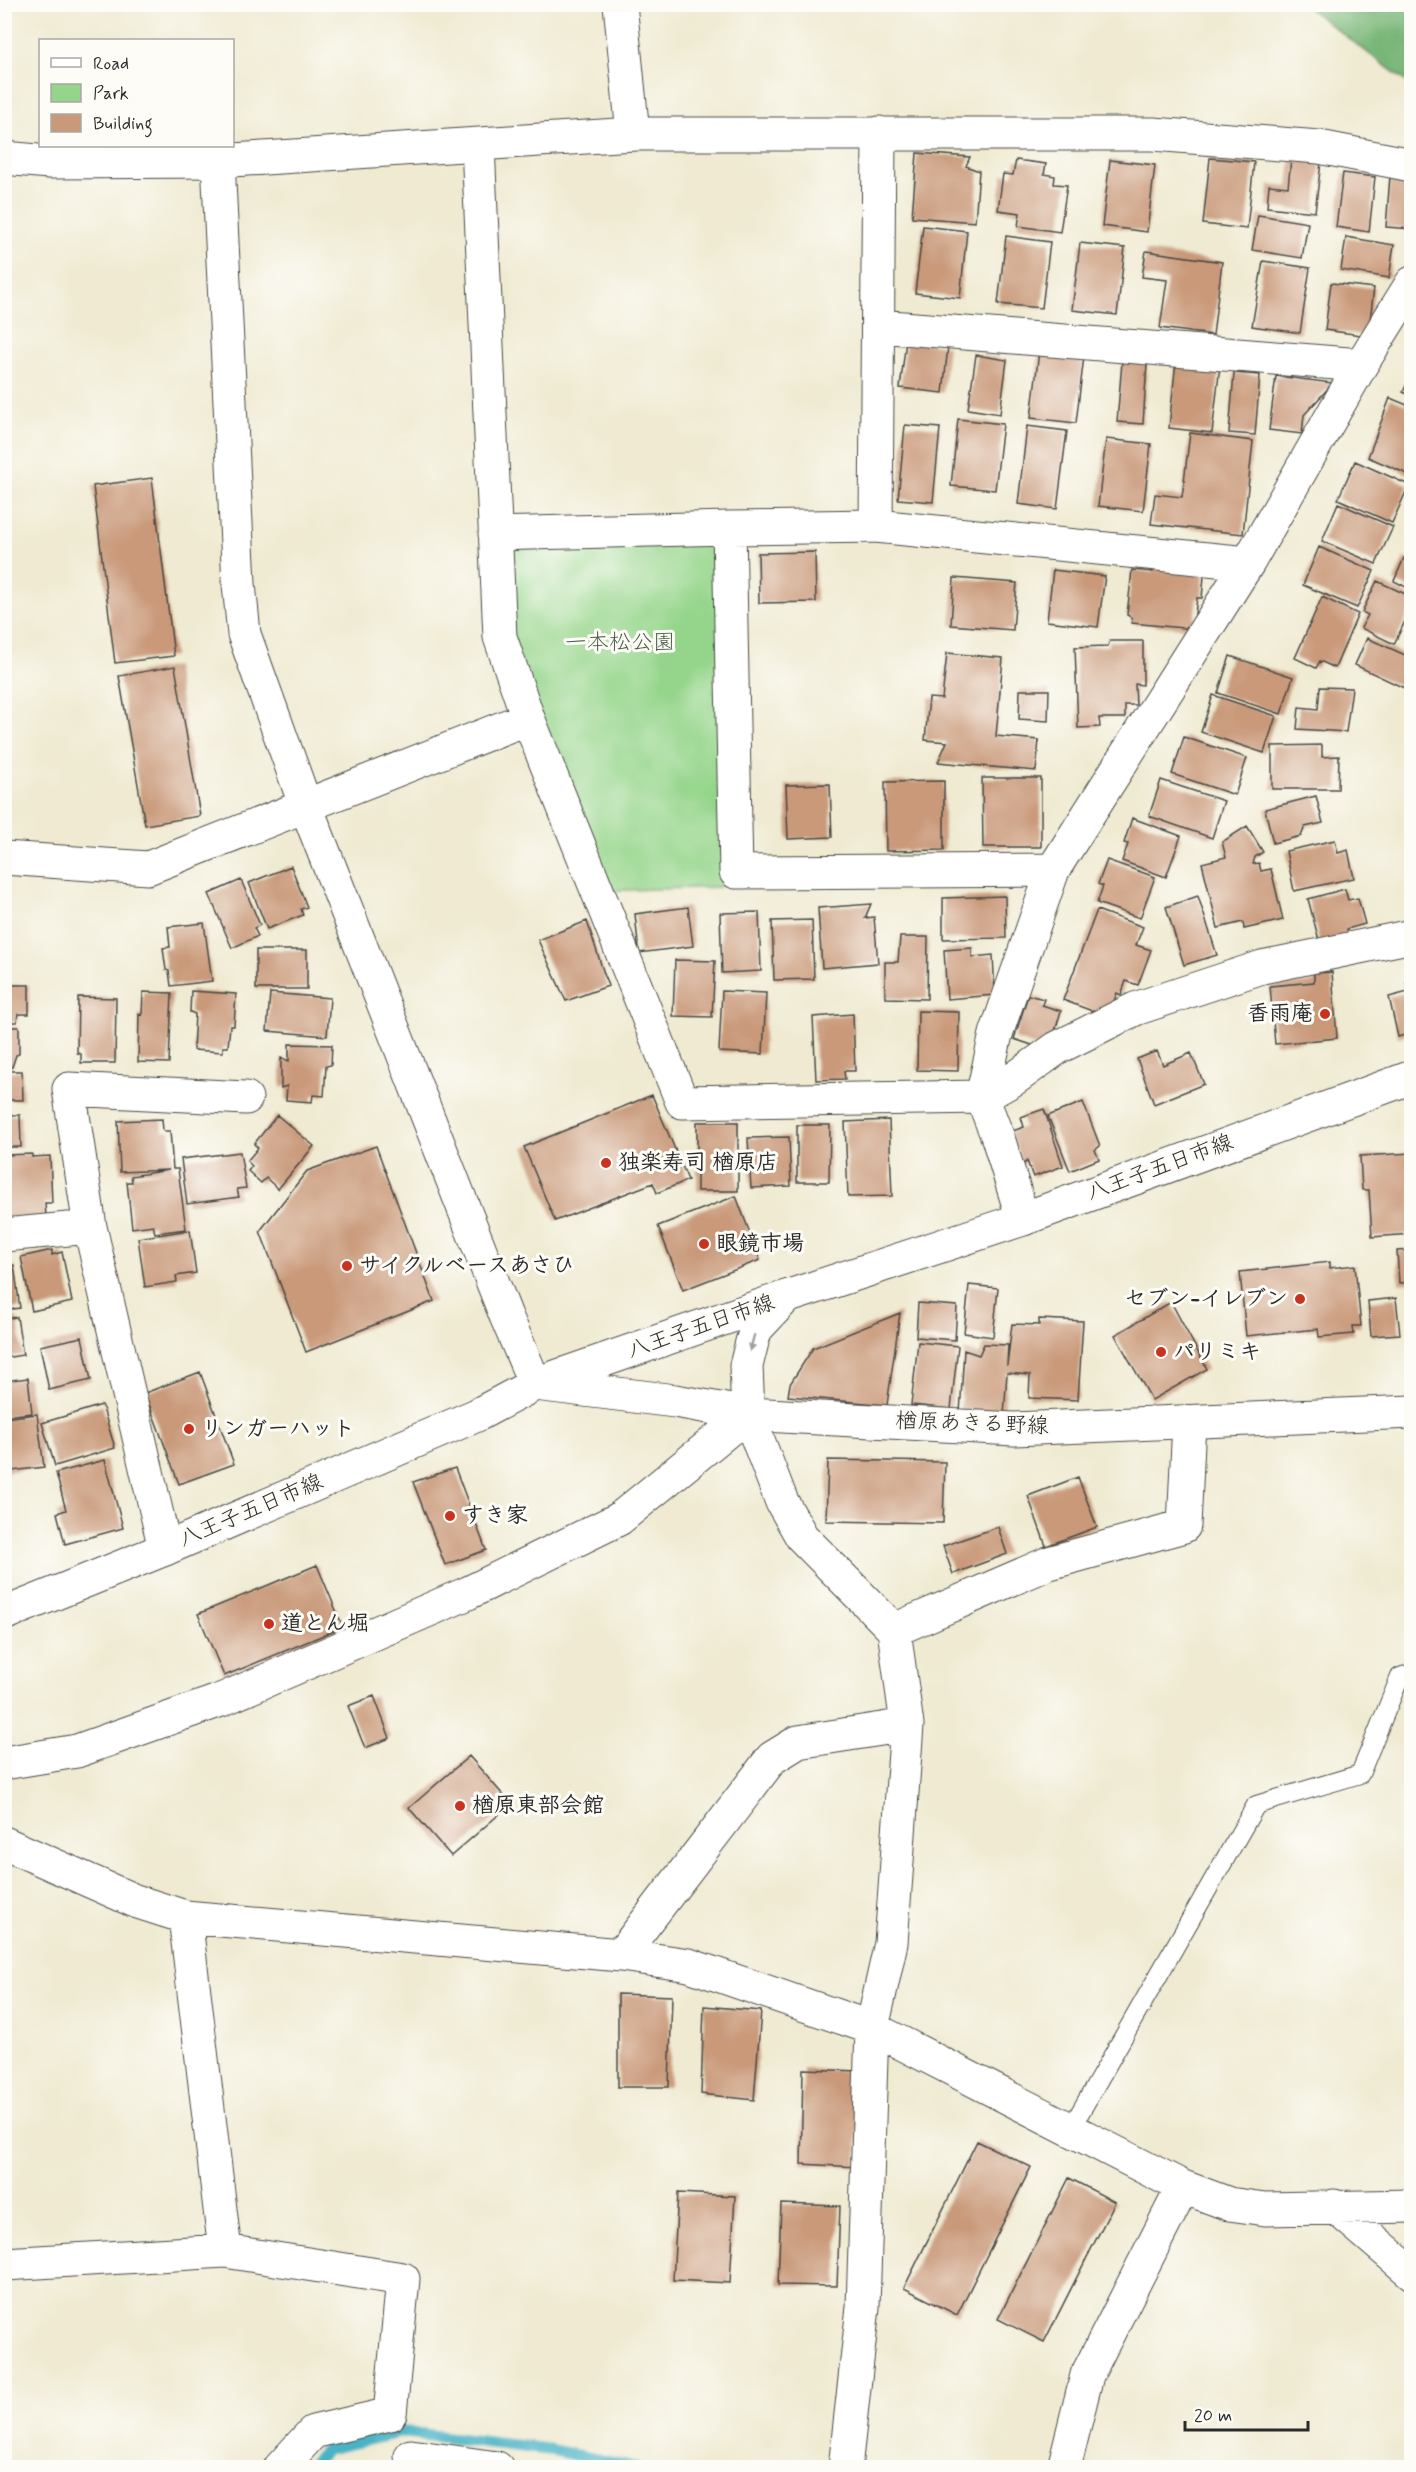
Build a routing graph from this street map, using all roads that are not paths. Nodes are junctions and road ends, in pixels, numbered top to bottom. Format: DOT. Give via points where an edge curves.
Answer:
graph roads {
  1 [pos="620,4"];
  2 [pos="879,133"];
  3 [pos="633,134"];
  4 [pos="478,144"];
  5 [pos="4,158"];
  6 [pos="218,161"];
  7 [pos="1412,165"];
  8 [pos="1412,283"];
  9 [pos="878,326"];
  10 [pos="1361,365"];
  11 [pos="876,526"];
  12 [pos="729,528"];
  13 [pos="495,534"];
  14 [pos="1248,563"];
  15 [pos="528,718"];
  16 [pos="305,804"];
  17 [pos="5,853"];
  18 [pos="1053,870"];
  19 [pos="1412,936"];
  20 [pos="1412,1077"];
  21 [pos="981,1097"];
  22 [pos="246,1098"];
  23 [pos="1023,1219"];
  24 [pos="90,1227"];
  25 [pos="4,1235"];
  26 [pos="786,1297"];
  27 [pos="535,1384"];
  28 [pos="1412,1412"];
  29 [pos="748,1414"];
  30 [pos="1189,1422"];
  31 [pos="165,1549"];
  32 [pos="4,1614"];
  33 [pos="894,1630"];
  34 [pos="1412,1673"];
  35 [pos="907,1725"];
  36 [pos="4,1763"];
  37 [pos="4,1843"];
  38 [pos="185,1917"];
  39 [pos="621,1955"];
  40 [pos="872,2028"];
  41 [pos="1070,2130"];
  42 [pos="1183,2187"];
  43 [pos="1334,2206"];
  44 [pos="1412,2206"];
  45 [pos="225,2251"];
  46 [pos="4,2264"];
  47 [pos="1412,2273"];
  48 [pos="411,2456"];
  49 [pos="280,2468"];
  50 [pos="497,2468"];
  51 [pos="845,2468"];
  52 [pos="1064,2468"];
  1 -- 3 [label="street"];
  2 -- 3 [label="street"];
  2 -- 7 [label="street" via="1153,134 1319,147"];
  2 -- 9 [label="street"];
  3 -- 4 [label="street"];
  4 -- 6 [label="street"];
  4 -- 13 [label="street"];
  5 -- 6 [label="street" via="50,162"];
  6 -- 16 [label="street" via="238,584 244,634"];
  8 -- 10 [label="street"];
  9 -- 10 [label="street"];
  9 -- 11 [label="street"];
  10 -- 14 [label="street"];
  11 -- 12 [label="street"];
  11 -- 14 [label="street"];
  12 -- 13 [label="street"];
  12 -- 18 [label="street" via="736,872"];
  13 -- 15 [label="street" via="500,637"];
  14 -- 18 [label="street"];
  15 -- 16 [label="street"];
  15 -- 21 [label="street" via="682,1102"];
  16 -- 17 [label="street" via="148,868"];
  16 -- 27 [label="street"];
  18 -- 21 [label="street" via="996,1034"];
  19 -- 21 [label="street" via="1262,967 1135,1009 1057,1048"];
  20 -- 23 [label="street, 八王子五日市線"];
  21 -- 23 [label="street"];
  22 -- 24 [label="street" via="69,1089"];
  23 -- 26 [label="street, 八王子五日市線"];
  24 -- 25 [label="street"];
  24 -- 31 [label="street"];
  26 -- 27 [label="street, 八王子五日市線"];
  26 -- 29 [label="street, one-way" via="756,1329 752,1341 746,1366"];
  27 -- 29 [label="street, 楢原あきる野線"];
  27 -- 31 [label="street, 八王子五日市線" via="477,1414"];
  28 -- 30 [label="street, 楢原あきる野線"];
  29 -- 30 [label="street, 楢原あきる野線" via="1014,1429"];
  29 -- 33 [label="street" via="782,1502 802,1537"];
  29 -- 36 [label="street" via="619,1519 468,1593 221,1700 76,1751"];
  30 -- 33 [label="street" via="1184,1526 1049,1563"];
  31 -- 32 [label="street, 八王子五日市線"];
  33 -- 35 [label="street"];
  34 -- 41 [label="lane" via="1400,1677 1360,1773 1256,1805"];
  35 -- 39 [label="street" via="798,1742 772,1758"];
  35 -- 40 [label="street" via="891,1943"];
  37 -- 38 [label="street" via="135,1901"];
  38 -- 39 [label="street"];
  38 -- 45 [label="street"];
  39 -- 40 [label="street" via="689,1965"];
  40 -- 41 [label="street"];
  40 -- 51 [label="street" via="863,2307"];
  41 -- 42 [label="street"];
  42 -- 43 [label="street" via="1229,2204 1265,2209"];
  42 -- 52 [label="street" via="1087,2375"];
  43 -- 44 [label="street"];
  43 -- 47 [label="street"];
  45 -- 46 [label="street"];
  45 -- 49 [label="street" via="403,2279 390,2414 313,2432"];
  48 -- 50 [label="street"];
}
